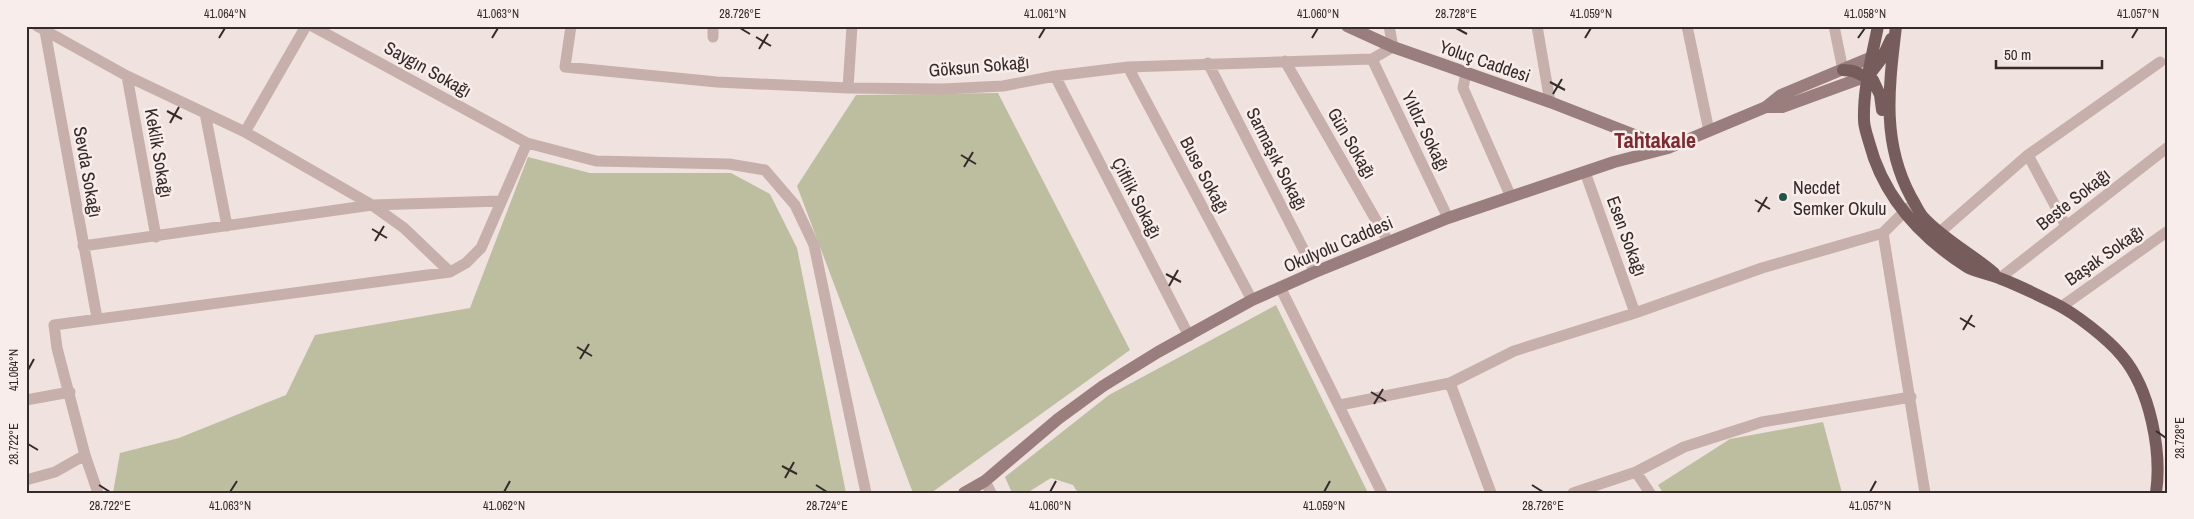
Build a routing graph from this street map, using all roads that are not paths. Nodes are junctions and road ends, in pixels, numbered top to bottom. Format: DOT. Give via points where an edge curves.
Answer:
graph roads {
  1 [pos="306,26"];
  2 [pos="312,26"];
  3 [pos="571,26"];
  4 [pos="852,26"];
  5 [pos="1347,26"];
  6 [pos="1389,26"];
  7 [pos="1537,26"];
  8 [pos="1686,26"];
  9 [pos="1834,26"];
  10 [pos="1878,26"];
  11 [pos="1895,26"];
  12 [pos="41,29"];
  13 [pos="1393,47"];
  14 [pos="1872,57"];
  15 [pos="1372,59"];
  16 [pos="1286,61"];
  17 [pos="2160,62"];
  18 [pos="1208,63"];
  19 [pos="1128,67"];
  20 [pos="1843,70"];
  21 [pos="1466,73"];
  22 [pos="127,76"];
  23 [pos="1055,76"];
  24 [pos="1867,76"];
  25 [pos="848,88"];
  26 [pos="1550,102"];
  27 [pos="1766,107"];
  28 [pos="204,113"];
  29 [pos="1709,131"];
  30 [pos="245,132"];
  31 [pos="1892,138"];
  32 [pos="527,143"];
  33 [pos="1668,148"];
  34 [pos="2168,148"];
  35 [pos="2028,155"];
  36 [pos="1585,172"];
  37 [pos="1511,197"];
  38 [pos="501,201"];
  39 [pos="1914,202"];
  40 [pos="372,205"];
  41 [pos="1904,212"];
  42 [pos="1448,218"];
  43 [pos="227,226"];
  44 [pos="2066,226"];
  45 [pos="2168,231"];
  46 [pos="1940,232"];
  47 [pos="1883,233"];
  48 [pos="156,237"];
  49 [pos="1388,241"];
  50 [pos="83,246"];
  51 [pos="450,272"];
  52 [pos="1315,272"];
  53 [pos="2000,278"];
  54 [pos="1280,287"];
  55 [pos="1252,300"];
  56 [pos="2061,306"];
  57 [pos="1636,313"];
  58 [pos="97,318"];
  59 [pos="1189,336"];
  60 [pos="1450,383"];
  61 [pos="70,392"];
  62 [pos="1910,397"];
  63 [pos="26,400"];
  64 [pos="1340,405"];
  65 [pos="85,455"];
  66 [pos="1636,472"];
  67 [pos="26,480"];
  68 [pos="988,487"];
  69 [pos="98,493"];
  70 [pos="866,493"];
  71 [pos="964,493"];
  72 [pos="1382,493"];
  73 [pos="1491,493"];
  74 [pos="1573,493"];
  75 [pos="1650,493"];
  76 [pos="1925,493"];
  77 [pos="2156,493"];
  1 -- 30 [label="street"];
  2 -- 32 [label="street, Saygın Sokağı"];
  3 -- 25 [label="street, Göksun Sokağı" via="566,68 717,82"];
  4 -- 25 [label="street"];
  5 -- 13 [label="street, Yoluç Caddesi"];
  6 -- 13 [label="street"];
  7 -- 26 [label="street"];
  8 -- 29 [label="street"];
  9 -- 20 [label="street"];
  10 -- 14 [label="main road"];
  11 -- 24 [label="main road" via="1882,58"];
  11 -- 31 [label="main road" via="1888,97"];
  12 -- 22 [label="street"];
  12 -- 50 [label="street, Sevda Sokağı"];
  13 -- 15 [label="street, Göksun Sokağı"];
  13 -- 21 [label="street, Yoluç Caddesi"];
  14 -- 20 [label="street"];
  14 -- 24 [label="main road"];
  15 -- 16 [label="street, Göksun Sokağı"];
  15 -- 42 [label="street, Yıldız Sokağı"];
  16 -- 18 [label="street, Göksun Sokağı"];
  16 -- 49 [label="street, Gün Sokağı"];
  17 -- 35 [label="street"];
  18 -- 19 [label="street, Göksun Sokağı"];
  18 -- 52 [label="street, Sarmaşık Sokağı"];
  19 -- 23 [label="street, Göksun Sokağı"];
  19 -- 55 [label="street, Buse Sokağı"];
  20 -- 24 [label="main road"];
  20 -- 27 [label="street" via="1781,95"];
  21 -- 26 [label="street, Yoluç Caddesi"];
  21 -- 37 [label="street" via="1462,88"];
  22 -- 28 [label="street"];
  22 -- 48 [label="street, Keklik Sokağı"];
  23 -- 25 [label="street, Göksun Sokağı" via="994,86 943,89"];
  23 -- 59 [label="street, Çiftlik Sokağı"];
  24 -- 27 [label="street" via="1782,108"];
  24 -- 31 [label="main road" via="1873,80 1880,95 1882,119"];
  24 -- 41 [label="main road" via="1864,121 1875,163"];
  26 -- 33 [label="street, Yoluç Caddesi"];
  27 -- 29 [label="street, Okulyolu Caddesi"];
  28 -- 30 [label="street"];
  28 -- 43 [label="street"];
  29 -- 33 [label="street, Okulyolu Caddesi"];
  30 -- 40 [label="street"];
  31 -- 39 [label="main road" via="1893,155"];
  32 -- 38 [label="street"];
  32 -- 70 [label="street, Saygın Sokağı" via="596,161 729,164 765,170 795,205 814,245"];
  33 -- 36 [label="street, Okulyolu Caddesi"];
  34 -- 44 [label="street, Beste Sokağı"];
  35 -- 44 [label="street"];
  35 -- 46 [label="street"];
  36 -- 37 [label="street, Okulyolu Caddesi"];
  36 -- 57 [label="street, Esen Sokağı"];
  37 -- 42 [label="street, Okulyolu Caddesi"];
  38 -- 40 [label="street"];
  38 -- 51 [label="street" via="481,248 466,263"];
  39 -- 41 [label="street"];
  39 -- 46 [label="main road" via="1922,216"];
  40 -- 43 [label="street"];
  40 -- 51 [label="street" via="404,228"];
  41 -- 47 [label="street"];
  41 -- 53 [label="main road" via="1918,229 1968,268"];
  42 -- 49 [label="street, Okulyolu Caddesi"];
  43 -- 48 [label="street"];
  44 -- 53 [label="street, Beste Sokağı"];
  45 -- 56 [label="street, Başak Sokağı"];
  46 -- 53 [label="main road"];
  47 -- 57 [label="street" via="1762,268"];
  47 -- 62 [label="street"];
  48 -- 50 [label="street"];
  49 -- 52 [label="street, Okulyolu Caddesi"];
  50 -- 58 [label="street, Sevda Sokağı"];
  51 -- 58 [label="street"];
  52 -- 54 [label="street, Okulyolu Caddesi"];
  53 -- 56 [label="main road"];
  54 -- 55 [label="street, Okulyolu Caddesi"];
  54 -- 64 [label="street"];
  55 -- 59 [label="street, Okulyolu Caddesi"];
  56 -- 77 [label="main road" via="2123,357 2144,393 2154,432 2159,475"];
  57 -- 60 [label="street" via="1514,351"];
  58 -- 61 [label="street" via="54,325"];
  59 -- 68 [label="street, Okulyolu Caddesi" via="1103,386 1058,420"];
  60 -- 64 [label="street"];
  60 -- 73 [label="street"];
  61 -- 63 [label="street"];
  61 -- 65 [label="street"];
  62 -- 66 [label="street" via="1762,422 1684,448"];
  62 -- 76 [label="street"];
  64 -- 72 [label="street"];
  65 -- 67 [label="street" via="56,472"];
  65 -- 69 [label="street"];
  66 -- 74 [label="street"];
  66 -- 75 [label="street"];
  68 -- 71 [label="street, Okulyolu Caddesi"];
}
